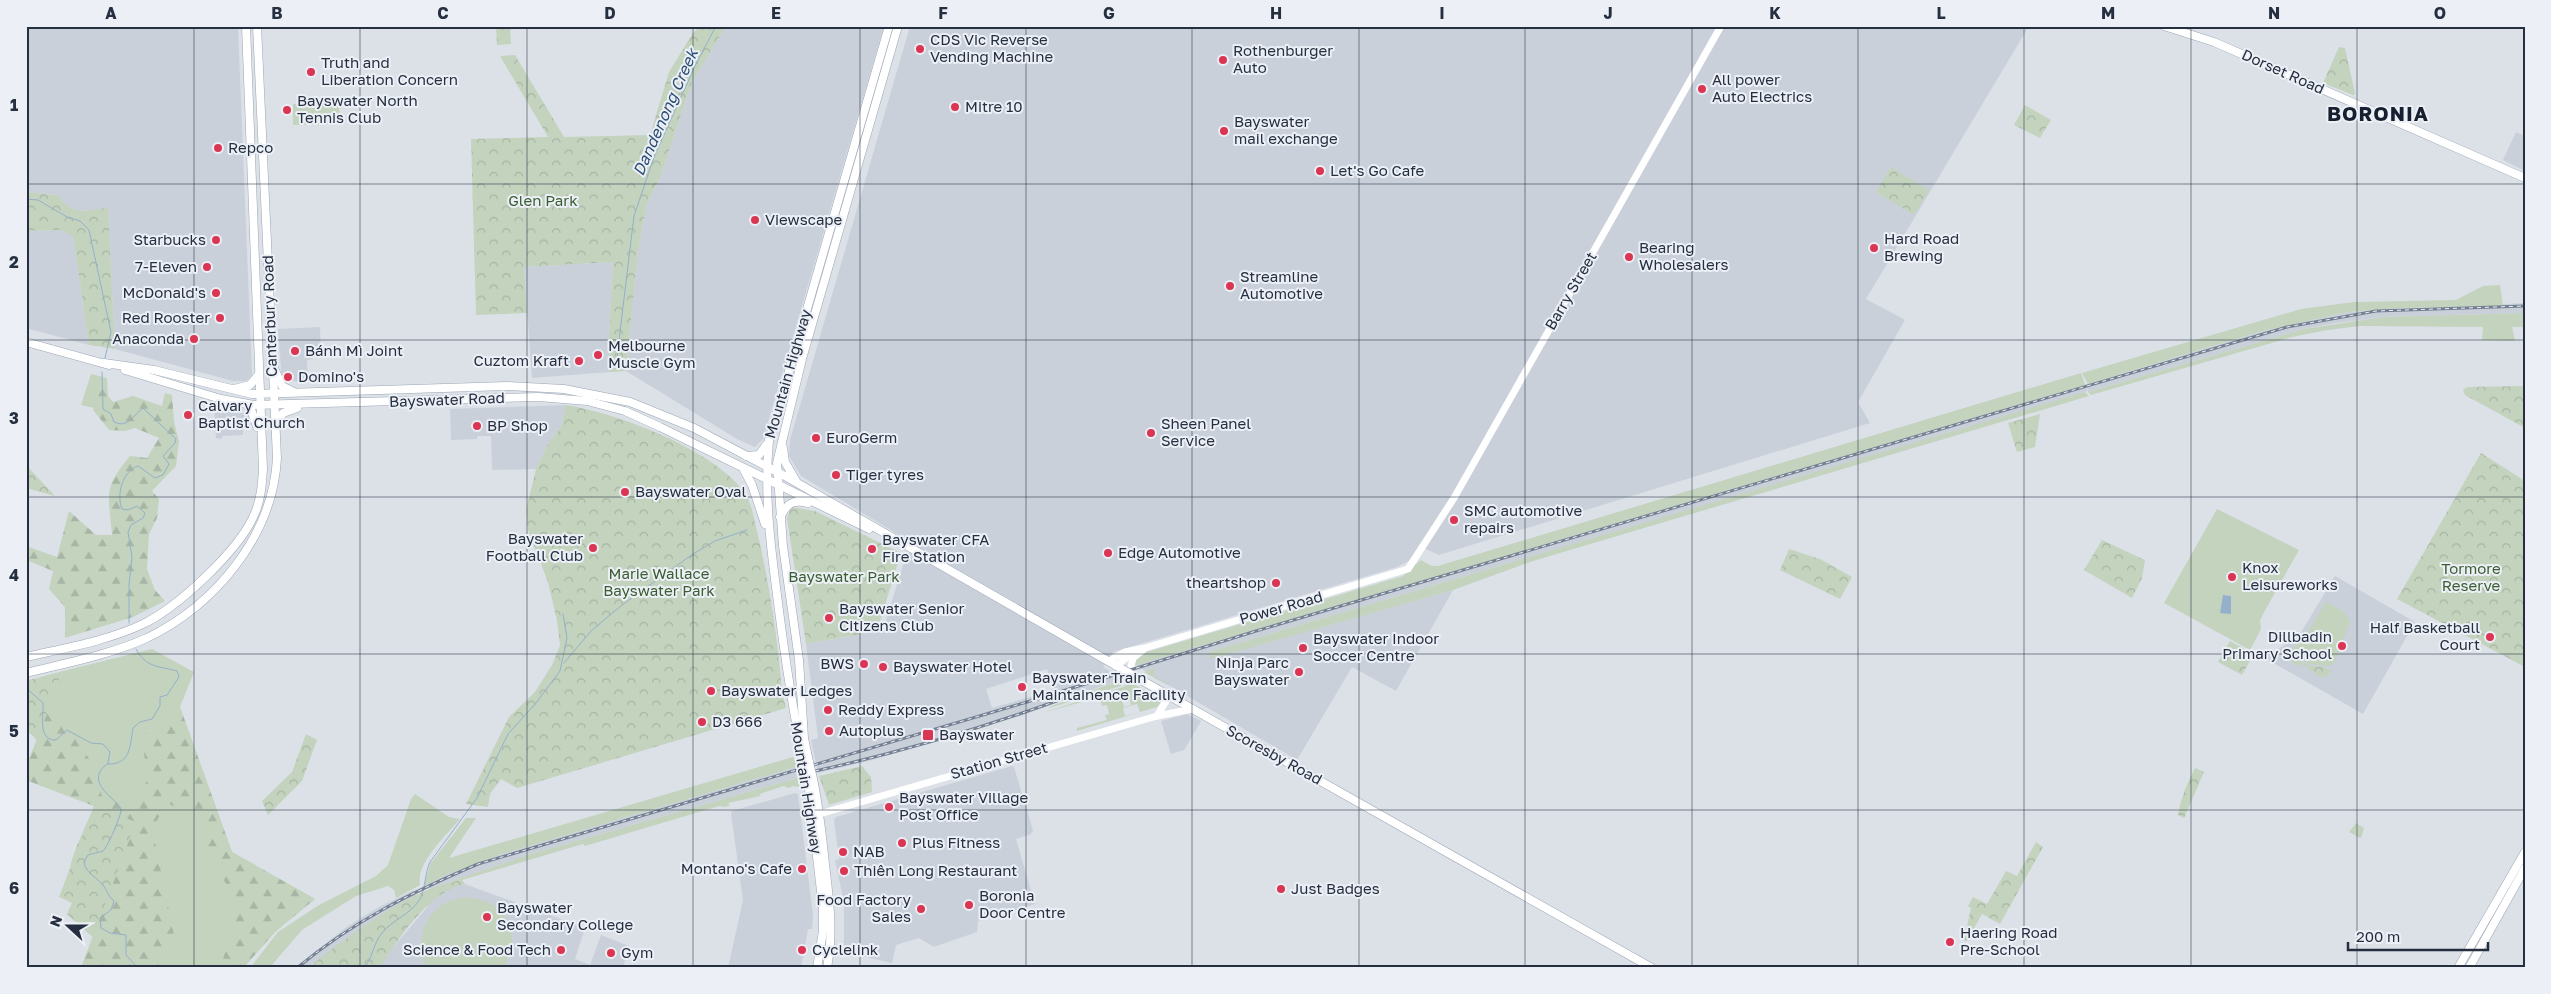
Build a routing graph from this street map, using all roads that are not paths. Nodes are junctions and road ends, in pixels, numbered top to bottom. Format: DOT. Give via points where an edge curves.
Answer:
graph roads {
  1 [pos="246,26"];
  2 [pos="257,26"];
  3 [pos="889,26"];
  4 [pos="898,26"];
  5 [pos="1721,26"];
  6 [pos="2164,26"];
  7 [pos="2182,26"];
  8 [pos="2206,38"];
  9 [pos="871,87"];
  10 [pos="880,89"];
  11 [pos="2525,178"];
  12 [pos="835,211"];
  13 [pos="843,214"];
  14 [pos="268,276"];
  15 [pos="256,279"];
  16 [pos="26,342"];
  17 [pos="802,358"];
  18 [pos="272,361"];
  19 [pos="150,372"];
  20 [pos="260,374"];
  21 [pos="474,387"];
  22 [pos="444,388"];
  23 [pos="783,388"];
  24 [pos="224,389"];
  25 [pos="298,393"];
  26 [pos="260,394"];
  27 [pos="273,394"];
  28 [pos="588,396"];
  29 [pos="474,398"];
  30 [pos="444,399"];
  31 [pos="779,401"];
  32 [pos="246,404"];
  33 [pos="260,405"];
  34 [pos="316,405"];
  35 [pos="274,406"];
  36 [pos="789,409"];
  37 [pos="666,415"];
  38 [pos="275,425"];
  39 [pos="785,426"];
  40 [pos="660,427"];
  41 [pos="769,440"];
  42 [pos="262,448"];
  43 [pos="744,456"];
  44 [pos="766,467"];
  45 [pos="742,468"];
  46 [pos="777,473"];
  47 [pos="766,480"];
  48 [pos="797,483"];
  49 [pos="778,485"];
  50 [pos="817,505"];
  51 [pos="780,517"];
  52 [pos="245,532"];
  53 [pos="768,533"];
  54 [pos="254,540"];
  55 [pos="896,541"];
  56 [pos="1419,554"];
  57 [pos="791,592"];
  58 [pos="776,593"];
  59 [pos="1145,648"];
  60 [pos="1136,651"];
  61 [pos="26,657"];
  62 [pos="799,660"];
  63 [pos="1109,661"];
  64 [pos="1119,667"];
  65 [pos="1131,667"];
  66 [pos="26,672"];
  67 [pos="1173,698"];
  68 [pos="1193,709"];
  69 [pos="795,712"];
  70 [pos="1161,716"];
  71 [pos="806,763"];
  72 [pos="816,815"];
  73 [pos="2525,852"];
  74 [pos="2525,868"];
  75 [pos="817,968"];
  76 [pos="827,968"];
  77 [pos="1652,968"];
  78 [pos="2458,968"];
  79 [pos="2469,968"];
  1 -- 15 [label="main road, Canterbury Road"];
  2 -- 14 [label="main road, Canterbury Road"];
  3 -- 9 [label="main road, Mountain Highway"];
  4 -- 10 [label="main road, Mountain Highway"];
  5 -- 56 [label="main road, Barry Street" via="1466,478"];
  6 -- 8 [label="main road, Dorset Road"];
  7 -- 8 [label="main road, Dorset Road"];
  8 -- 11 [label="main road, Dorset Road"];
  9 -- 10 [label="main road"];
  9 -- 12 [label="main road, Mountain Highway"];
  10 -- 13 [label="main road, Mountain Highway"];
  12 -- 13 [label="main road"];
  12 -- 23 [label="main road, Mountain Highway"];
  13 -- 17 [label="main road, Mountain Highway"];
  14 -- 15 [label="main road"];
  14 -- 18 [label="main road, Canterbury Road"];
  15 -- 20 [label="main road, Canterbury Road"];
  16 -- 19 [label="main road, Bayswater Road"];
  17 -- 23 [label="main road" via="790,387"];
  17 -- 36 [label="main road, Mountain Highway"];
  18 -- 25 [label="main road" via="282,386"];
  18 -- 27 [label="main road, Canterbury Road"];
  19 -- 24 [label="main road, Bayswater Road"];
  19 -- 32 [label="main road, Bayswater Road"];
  20 -- 24 [label="main road" via="248,386"];
  20 -- 26 [label="main road, Canterbury Road"];
  21 -- 22 [label="main road, Bayswater Road"];
  21 -- 28 [label="main road, Bayswater Road" via="536,387"];
  21 -- 29 [label="main road"];
  22 -- 25 [label="main road, Bayswater Road"];
  22 -- 30 [label="main road"];
  23 -- 31 [label="main road, Mountain Highway"];
  24 -- 26 [label="main road, Bayswater Road"];
  25 -- 27 [label="main road, Bayswater Road"];
  26 -- 27 [label="main road, Bayswater Road"];
  26 -- 33 [label="main road, Canterbury Road"];
  27 -- 35 [label="main road, Canterbury Road"];
  28 -- 29 [label="main road, Bayswater Road"];
  28 -- 37 [label="main road, Bayswater Road" via="609,396"];
  28 -- 40 [label="main road, Bayswater Road"];
  29 -- 30 [label="main road, Bayswater Road"];
  30 -- 34 [label="main road, Bayswater Road"];
  31 -- 36 [label="main road"];
  31 -- 41 [label="main road, Mountain Highway"];
  32 -- 33 [label="main road, Bayswater Road"];
  32 -- 42 [label="main road" via="255,418"];
  33 -- 35 [label="main road, Bayswater Road"];
  33 -- 42 [label="main road, Canterbury Road"];
  34 -- 35 [label="main road, Bayswater Road"];
  34 -- 38 [label="main road" via="286,411"];
  35 -- 38 [label="main road, Canterbury Road"];
  36 -- 39 [label="main road, Mountain Highway"];
  37 -- 40 [label="main road"];
  37 -- 43 [label="main road, Bayswater Road"];
  38 -- 54 [label="main road, Canterbury Road" via="277,458 274,484 266,515"];
  39 -- 46 [label="main road, Mountain Highway"];
  39 -- 48 [label="main road" via="785,462"];
  40 -- 45 [label="main road, Bayswater Road"];
  41 -- 43 [label="main road" via="759,455"];
  41 -- 44 [label="main road, Mountain Highway"];
  42 -- 52 [label="main road, Canterbury Road" via="262,490"];
  43 -- 44 [label="main road, Bayswater Road"];
  44 -- 46 [label="main road, Bayswater Road"];
  44 -- 47 [label="main road, Mountain Highway"];
  45 -- 47 [label="main road, Bayswater Road"];
  45 -- 53 [label="main road" via="752,485"];
  46 -- 48 [label="main road, Scoresby Road"];
  46 -- 49 [label="main road, Mountain Highway"];
  47 -- 49 [label="main road, Bayswater Road"];
  47 -- 53 [label="main road, Mountain Highway"];
  48 -- 55 [label="main road, Scoresby Road"];
  49 -- 50 [label="main road, Scoresby Road"];
  49 -- 51 [label="main road, Mountain Highway"];
  50 -- 51 [label="main road" via="792,502"];
  50 -- 55 [label="main road, Scoresby Road"];
  51 -- 57 [label="main road, Mountain Highway"];
  52 -- 54 [label="main road"];
  52 -- 61 [label="main road, Canterbury Road" via="191,590 154,618 117,634"];
  53 -- 58 [label="main road, Mountain Highway"];
  54 -- 66 [label="main road, Canterbury Road" via="208,594 163,629 119,649"];
  55 -- 63 [label="main road, Scoresby Road"];
  56 -- 59 [label="main road, Power Road" via="1408,569 1400,573"];
  57 -- 58 [label="main road"];
  57 -- 62 [label="main road, Mountain Highway"];
  58 -- 69 [label="main road, Mountain Highway"];
  59 -- 60 [label="main road, Power Road"];
  59 -- 65 [label="main road" via="1133,658"];
  60 -- 63 [label="main road, Power Road" via="1125,652"];
  60 -- 64 [label="main road, Power Road"];
  62 -- 69 [label="main road" via="799,711"];
  62 -- 71 [label="main road, Mountain Highway"];
  63 -- 64 [label="main road, Scoresby Road"];
  64 -- 67 [label="main road, Scoresby Road, bridge"];
  67 -- 68 [label="main road, Scoresby Road"];
  67 -- 70 [label="main road"];
  68 -- 70 [label="main road, Station Street"];
  68 -- 77 [label="main road, Scoresby Road"];
  69 -- 71 [label="main road, Mountain Highway"];
  70 -- 72 [label="main road, Station Street"];
  71 -- 72 [label="main road, Mountain Highway, bridge"];
  72 -- 75 [label="main road, Mountain Highway" via="823,911"];
  72 -- 76 [label="main road, Mountain Highway" via="832,916"];
  73 -- 78 [label="main road"];
  74 -- 79 [label="main road"];
}
